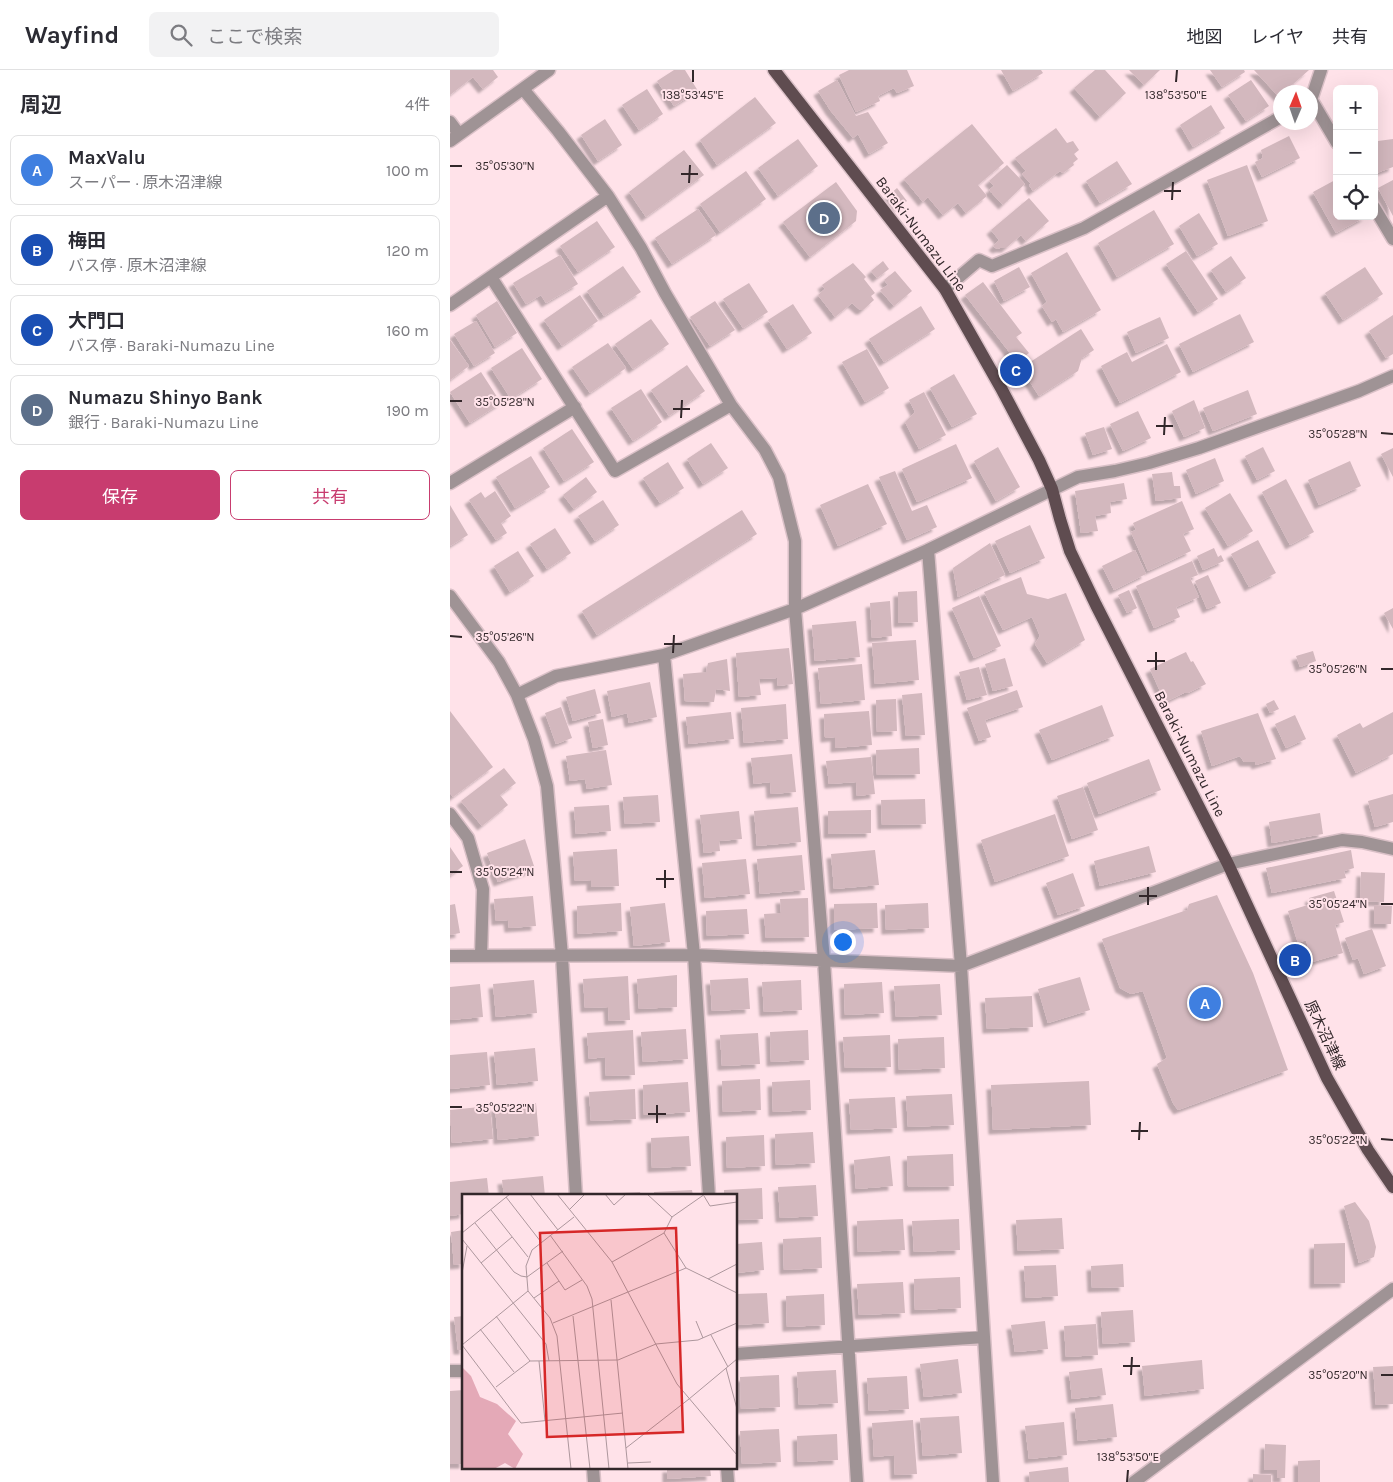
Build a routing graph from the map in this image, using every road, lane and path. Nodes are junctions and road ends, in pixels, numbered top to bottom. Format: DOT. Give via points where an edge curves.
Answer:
graph roads {
  1 [pos="549,70"];
  2 [pos="774,70"];
  3 [pos="1320,70"];
  4 [pos="1316,85"];
  5 [pos="523,89"];
  6 [pos="1318,112"];
  7 [pos="1273,121"];
  8 [pos="450,122"];
  9 [pos="1333,136"];
  10 [pos="454,138"];
  11 [pos="608,196"];
  12 [pos="1378,214"];
  13 [pos="1393,239"];
  14 [pos="491,277"];
  15 [pos="945,289"];
  16 [pos="450,305"];
  17 [pos="1393,376"];
  18 [pos="731,405"];
  19 [pos="574,407"];
  20 [pos="450,483"];
  21 [pos="1052,489"];
  22 [pos="928,550"];
  23 [pos="450,596"];
  24 [pos="795,609"];
  25 [pos="664,655"];
  26 [pos="518,695"];
  27 [pos="450,814"];
  28 [pos="1393,849"];
  29 [pos="1228,864"];
  30 [pos="450,956"];
  31 [pos="481,956"];
  32 [pos="562,956"];
  33 [pos="694,956"];
  34 [pos="824,961"];
  35 [pos="961,966"];
  36 [pos="1393,1187"];
  37 [pos="576,1194"];
  38 [pos="709,1194"];
  39 [pos="1393,1289"];
  40 [pos="984,1337"];
  41 [pos="848,1346"];
  42 [pos="738,1354"];
  43 [pos="856,1482"];
  44 [pos="993,1482"];
  45 [pos="1134,1482"];
  1 -- 5 [label="street"];
  2 -- 15 [label="main road, Baraki-Numazu Line"];
  3 -- 4 [label="street"];
  5 -- 10 [label="street"];
  5 -- 11 [label="street"];
  6 -- 9 [label="street"];
  7 -- 15 [label="street" via="1084,228 992,266 979,260"];
  8 -- 10 [label="street"];
  11 -- 14 [label="street"];
  11 -- 18 [label="street"];
  12 -- 13 [label="street"];
  14 -- 16 [label="street"];
  14 -- 19 [label="street"];
  15 -- 21 [label="main road, Baraki-Numazu Line" via="1001,388"];
  17 -- 21 [label="street" via="1199,448 1140,465 1078,477"];
  18 -- 19 [label="street" via="615,471"];
  18 -- 24 [label="street" via="765,450 779,477 795,540"];
  19 -- 20 [label="street"];
  21 -- 22 [label="street"];
  21 -- 29 [label="main road, Baraki-Numazu Line" via="1074,558 1096,605"];
  22 -- 24 [label="street"];
  22 -- 35 [label="street"];
  23 -- 26 [label="street" via="499,662"];
  24 -- 25 [label="street"];
  24 -- 34 [label="street"];
  25 -- 26 [label="street" via="556,676"];
  25 -- 33 [label="street"];
  26 -- 32 [label="street" via="547,786"];
  27 -- 31 [label="street" via="468,838 483,889"];
  28 -- 29 [label="street" via="1342,840"];
  29 -- 35 [label="street"];
  29 -- 36 [label="main road, 原木沼津線" via="1327,1078"];
  30 -- 31 [label="street"];
  31 -- 32 [label="street"];
  32 -- 33 [label="street"];
  32 -- 37 [label="street"];
  33 -- 34 [label="street"];
  33 -- 38 [label="street"];
  34 -- 35 [label="street"];
  34 -- 41 [label="street"];
  35 -- 40 [label="street"];
  39 -- 45 [label="street"];
  40 -- 41 [label="street"];
  40 -- 44 [label="street"];
  41 -- 42 [label="street"];
  41 -- 43 [label="street"];
}
